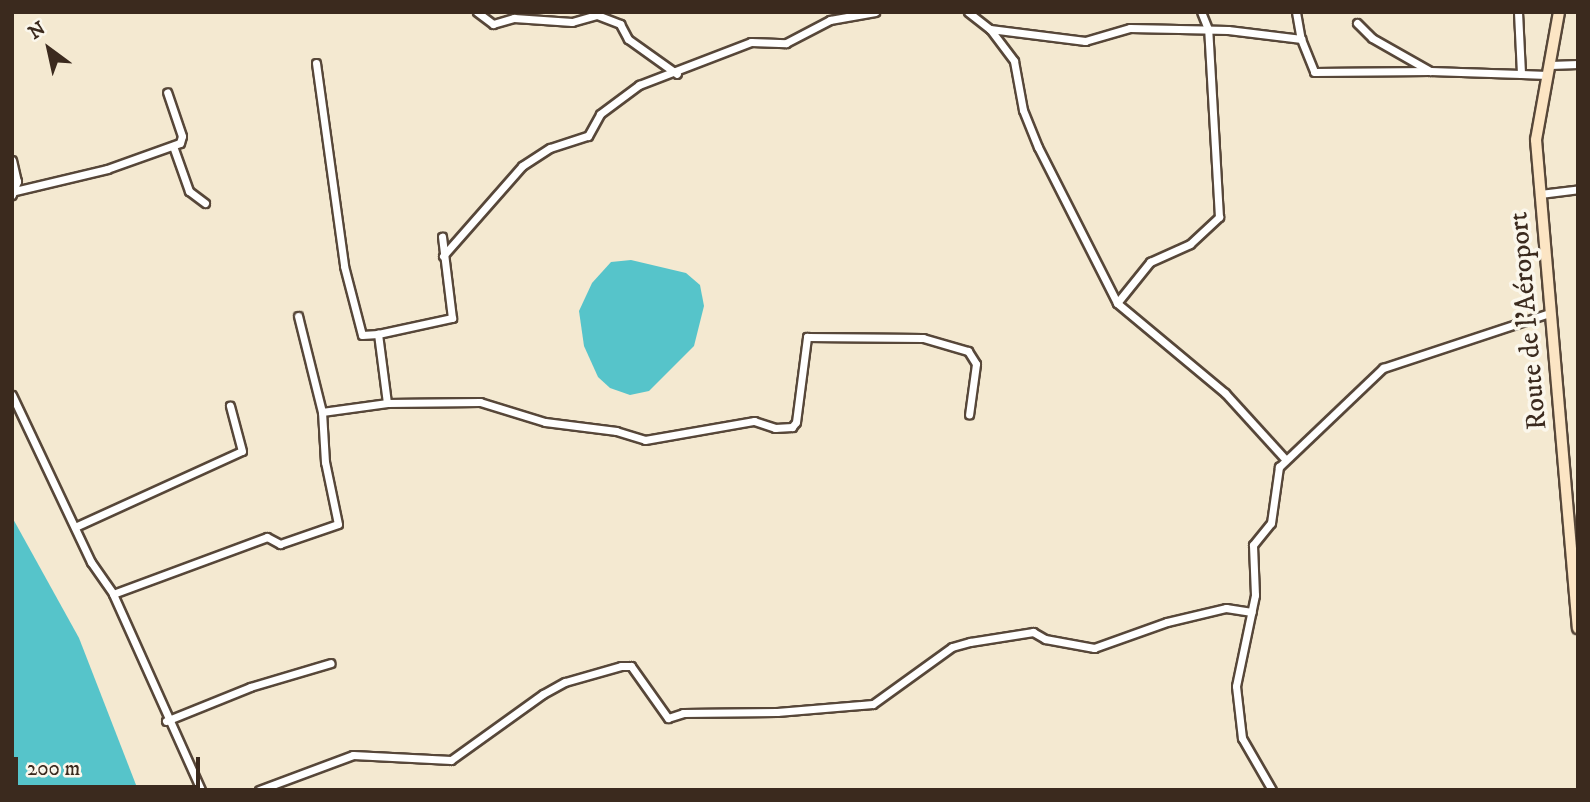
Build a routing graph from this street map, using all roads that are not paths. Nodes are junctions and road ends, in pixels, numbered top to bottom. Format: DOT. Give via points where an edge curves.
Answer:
graph roads {
  1 [pos="477,12"];
  2 [pos="875,12"];
  3 [pos="968,12"];
  4 [pos="1202,12"];
  5 [pos="1296,12"];
  6 [pos="1518,12"];
  7 [pos="1559,12"];
  8 [pos="1357,23"];
  9 [pos="990,29"];
  10 [pos="1208,29"];
  11 [pos="1301,39"];
  12 [pos="316,63"];
  13 [pos="1578,64"];
  14 [pos="1548,70"];
  15 [pos="1430,71"];
  16 [pos="677,74"];
  17 [pos="1521,74"];
  18 [pos="167,92"];
  19 [pos="173,146"];
  20 [pos="12,160"];
  21 [pos="1578,189"];
  22 [pos="14,193"];
  23 [pos="1540,194"];
  24 [pos="205,203"];
  25 [pos="442,237"];
  26 [pos="443,256"];
  27 [pos="1117,303"];
  28 [pos="1549,313"];
  29 [pos="298,316"];
  30 [pos="379,334"];
  31 [pos="12,395"];
  32 [pos="387,403"];
  33 [pos="230,406"];
  34 [pos="322,412"];
  35 [pos="969,415"];
  36 [pos="1285,460"];
  37 [pos="75,527"];
  38 [pos="113,594"];
  39 [pos="1252,611"];
  40 [pos="1578,628"];
  41 [pos="331,663"];
  42 [pos="166,720"];
  43 [pos="201,790"];
  44 [pos="259,790"];
  45 [pos="1272,790"];
  1 -- 16 [label="street" via="493,24 514,18 572,22 597,15 620,24 628,39"];
  2 -- 16 [label="street" via="830,20 786,43 751,42"];
  3 -- 9 [label="street"];
  4 -- 10 [label="street"];
  5 -- 11 [label="street"];
  6 -- 17 [label="street"];
  7 -- 14 [label="main road, Route de l'Aéroport"];
  8 -- 15 [label="street" via="1372,38"];
  9 -- 10 [label="street" via="1085,41 1130,28"];
  9 -- 27 [label="street" via="1014,61 1023,110 1038,147"];
  10 -- 11 [label="street"];
  10 -- 27 [label="street" via="1220,217 1190,244 1150,262"];
  11 -- 15 [label="street" via="1314,72"];
  12 -- 30 [label="street" via="344,266 362,335"];
  13 -- 14 [label="street"];
  14 -- 17 [label="street"];
  14 -- 23 [label="main road, Route de l'Aéroport" via="1536,140"];
  15 -- 17 [label="street"];
  16 -- 26 [label="street" via="639,85 600,114 588,136 550,148 522,166"];
  18 -- 19 [label="street" via="182,136"];
  19 -- 22 [label="street"];
  19 -- 24 [label="street" via="189,191"];
  20 -- 22 [label="street"];
  21 -- 23 [label="street"];
  23 -- 28 [label="main road, Route de l'Aéroport"];
  25 -- 26 [label="street"];
  26 -- 30 [label="street" via="452,318"];
  27 -- 36 [label="street" via="1225,393"];
  28 -- 36 [label="street" via="1383,368"];
  28 -- 40 [label="main road, Route de l'Aéroport"];
  29 -- 34 [label="street"];
  30 -- 32 [label="street"];
  31 -- 37 [label="street"];
  32 -- 34 [label="street"];
  32 -- 35 [label="street" via="480,402 545,422 616,431 645,440 754,421 775,428 792,427 807,337 923,338 968,351 976,364"];
  33 -- 37 [label="street" via="242,451"];
  34 -- 38 [label="street" via="325,462 338,524 280,544 267,537"];
  36 -- 39 [label="street" via="1279,467 1271,523 1253,545"];
  37 -- 38 [label="street"];
  38 -- 42 [label="street"];
  39 -- 44 [label="street" via="1226,608 1094,648 1045,639 1033,632 970,642 952,647 873,704 683,713 668,718 631,666 621,666 565,682 543,694 451,760 353,755"];
  39 -- 45 [label="street" via="1236,686 1242,738"];
  41 -- 42 [label="street" via="250,687"];
  42 -- 43 [label="street"];
}
